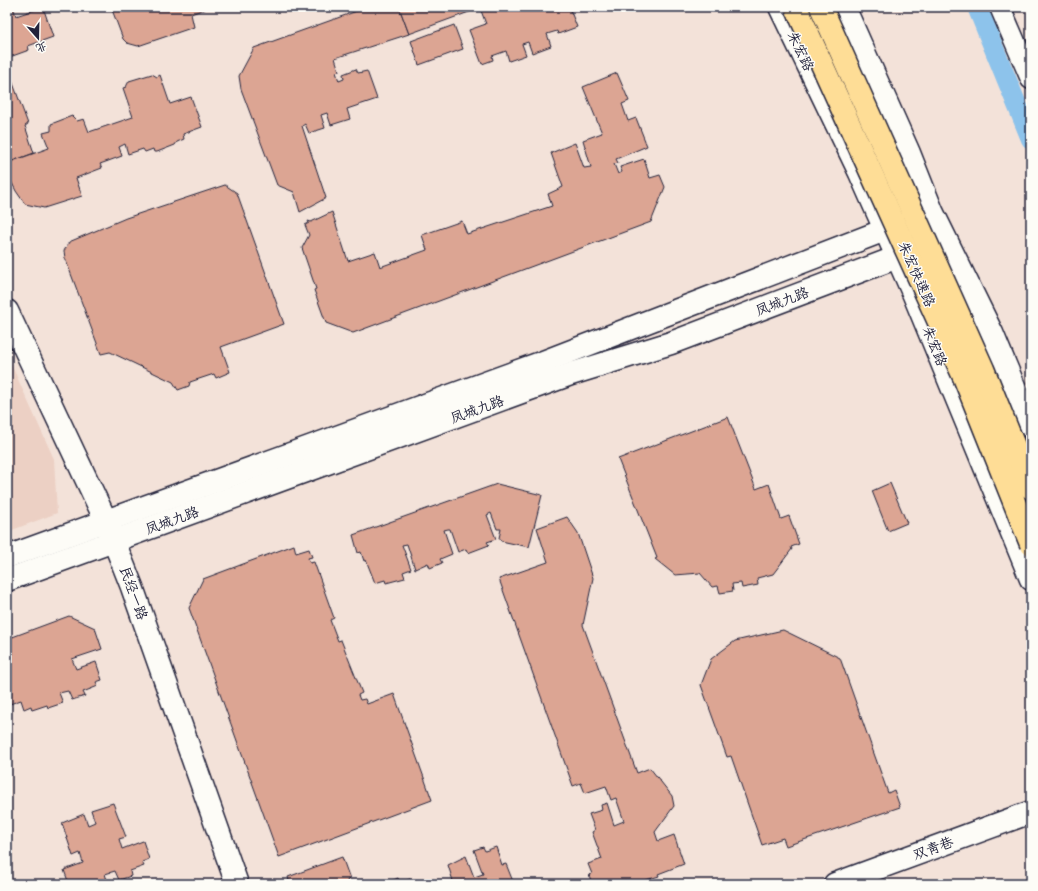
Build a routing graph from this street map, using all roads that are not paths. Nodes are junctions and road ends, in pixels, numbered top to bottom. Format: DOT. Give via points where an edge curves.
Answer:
graph roads {
  1 [pos="780,7"];
  2 [pos="796,7"];
  3 [pos="821,7"];
  4 [pos="844,7"];
  5 [pos="1000,7"];
  6 [pos="1031,80"];
  7 [pos="932,211"];
  8 [pos="884,231"];
  9 [pos="947,239"];
  10 [pos="897,257"];
  11 [pos="7,311"];
  12 [pos="1031,427"];
  13 [pos="1031,488"];
  14 [pos="106,521"];
  15 [pos="114,541"];
  16 [pos="1031,544"];
  17 [pos="7,557"];
  18 [pos="1031,579"];
  19 [pos="7,580"];
  20 [pos="1031,812"];
  21 [pos="237,884"];
  22 [pos="835,884"];
  1 -- 8 [label="street, 朱宏路" via="860,173"];
  2 -- 16 [label="highway, 朱宏快速路, bridge" via="964,377"];
  3 -- 13 [label="highway, 朱宏快速路, bridge" via="983,369"];
  4 -- 7 [label="street"];
  5 -- 6 [label="street"];
  7 -- 8 [label="street, 凤城九路"];
  7 -- 9 [label="street"];
  8 -- 10 [label="street, 朱宏路"];
  8 -- 14 [label="street, 凤城九路" via="543,362"];
  9 -- 10 [label="street, 凤城九路"];
  9 -- 12 [label="street" via="992,333"];
  10 -- 15 [label="street, 凤城九路" via="671,342 571,374"];
  10 -- 18 [label="street, 朱宏路"];
  11 -- 14 [label="street, 民经一路"];
  14 -- 15 [label="street, 民经一路"];
  14 -- 17 [label="street, 凤城九路"];
  15 -- 19 [label="street, 凤城九路"];
  15 -- 21 [label="street, 民经一路"];
  20 -- 22 [label="street, 双青巷"];
}
